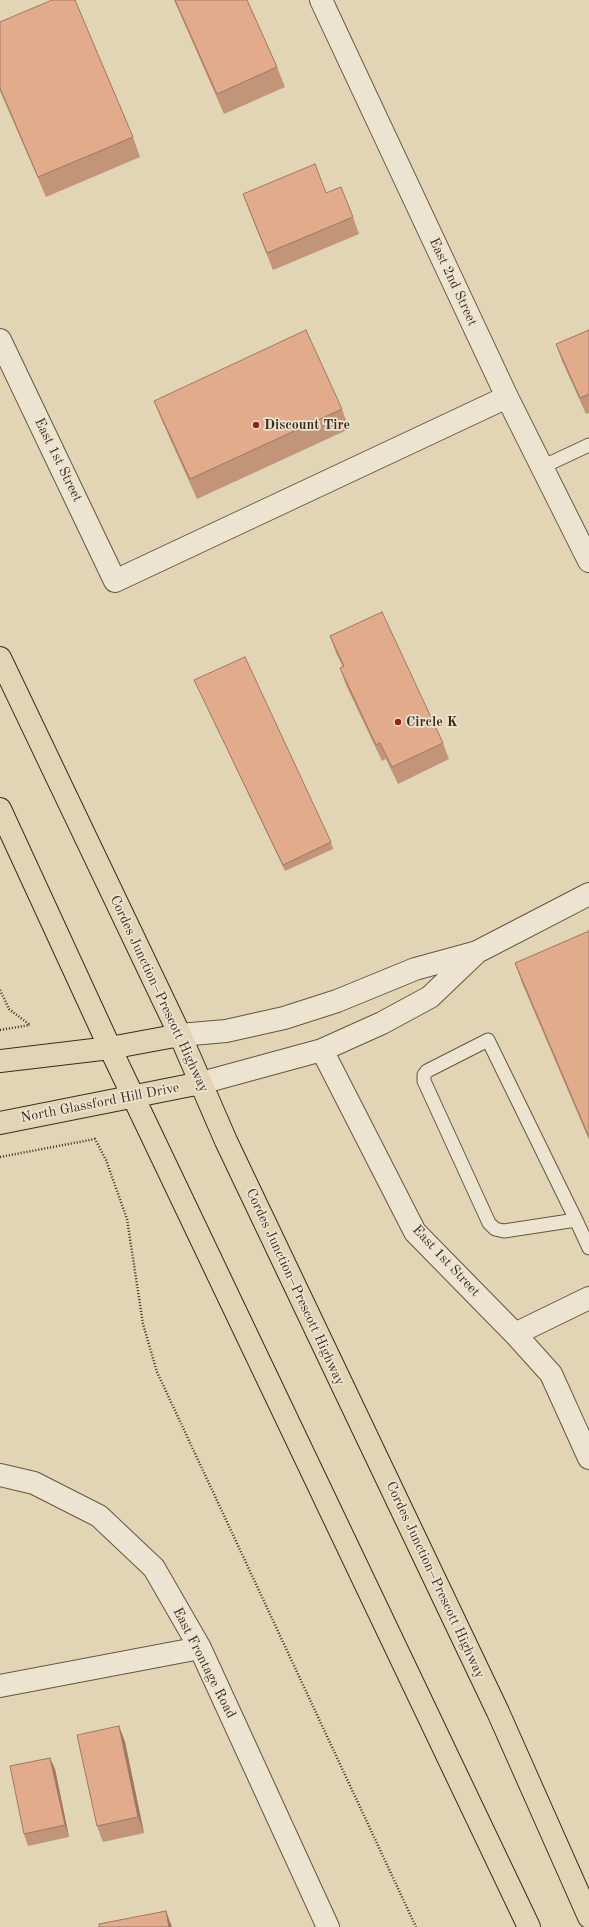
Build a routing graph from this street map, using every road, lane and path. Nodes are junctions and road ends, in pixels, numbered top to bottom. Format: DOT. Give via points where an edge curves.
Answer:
graph roads {
  1 [pos="321,0"];
  2 [pos="0,340"];
  3 [pos="507,397"];
  4 [pos="589,445"];
  5 [pos="542,467"];
  6 [pos="589,561"];
  7 [pos="0,658"];
  8 [pos="0,809"];
  9 [pos="589,894"];
  10 [pos="477,952"];
  11 [pos="0,990"];
  12 [pos="0,1030"];
  13 [pos="180,1035"];
  14 [pos="110,1048"];
  15 [pos="322,1050"];
  16 [pos="0,1061"];
  17 [pos="201,1083"];
  18 [pos="133,1096"];
  19 [pos="0,1123"];
  20 [pos="0,1157"];
  21 [pos="576,1220"];
  22 [pos="589,1248"];
  23 [pos="589,1298"];
  24 [pos="515,1334"];
  25 [pos="589,1458"];
  26 [pos="0,1475"];
  27 [pos="200,1648"];
  28 [pos="0,1686"];
  29 [pos="589,1917"];
  30 [pos="328,1927"];
  31 [pos="416,1927"];
  32 [pos="529,1927"];
  1 -- 3 [label="street, East 2nd Street"];
  2 -- 3 [label="street, East 1st Street" via="115,580"];
  3 -- 5 [label="street, East 2nd Street"];
  4 -- 5 [label="lane"];
  5 -- 6 [label="street, East 2nd Street"];
  7 -- 13 [label="main road, Cordes Junction–Prescott Highway"];
  8 -- 14 [label="main road"];
  9 -- 10 [label="street, North Glassford Hill Drive"];
  10 -- 13 [label="street, North Glassford Hill Drive" via="415,969 284,1018 226,1031"];
  10 -- 15 [label="street, North Glassford Hill Drive" via="430,997 382,1023"];
  11 -- 12 [label="path" via="9,1009 30,1025"];
  13 -- 14 [label="main road, North Glassford Hill Drive"];
  13 -- 17 [label="main road, Cordes Junction–Prescott Highway"];
  14 -- 16 [label="main road, North Glassford Hill Drive"];
  14 -- 18 [label="main road"];
  15 -- 17 [label="street, North Glassford Hill Drive"];
  15 -- 24 [label="street, East 1st Street" via="415,1232"];
  17 -- 18 [label="main road, North Glassford Hill Drive"];
  17 -- 29 [label="main road, Cordes Junction–Prescott Highway" via="226,1141 498,1712"];
  18 -- 19 [label="main road, North Glassford Hill Drive"];
  18 -- 32 [label="main road"];
  20 -- 31 [label="path" via="95,1139 106,1160 127,1219 143,1324 157,1372"];
  21 -- 21 [label="lane" via="495,1229 489,1223 424,1081 427,1071 488,1040"];
  21 -- 22 [label="lane"];
  23 -- 24 [label="street"];
  24 -- 25 [label="street, East 1st Street" via="551,1374"];
  26 -- 27 [label="street, East Frontage Road" via="34,1483 99,1516 154,1568"];
  27 -- 28 [label="street"];
  27 -- 30 [label="street, East Frontage Road"];
}
